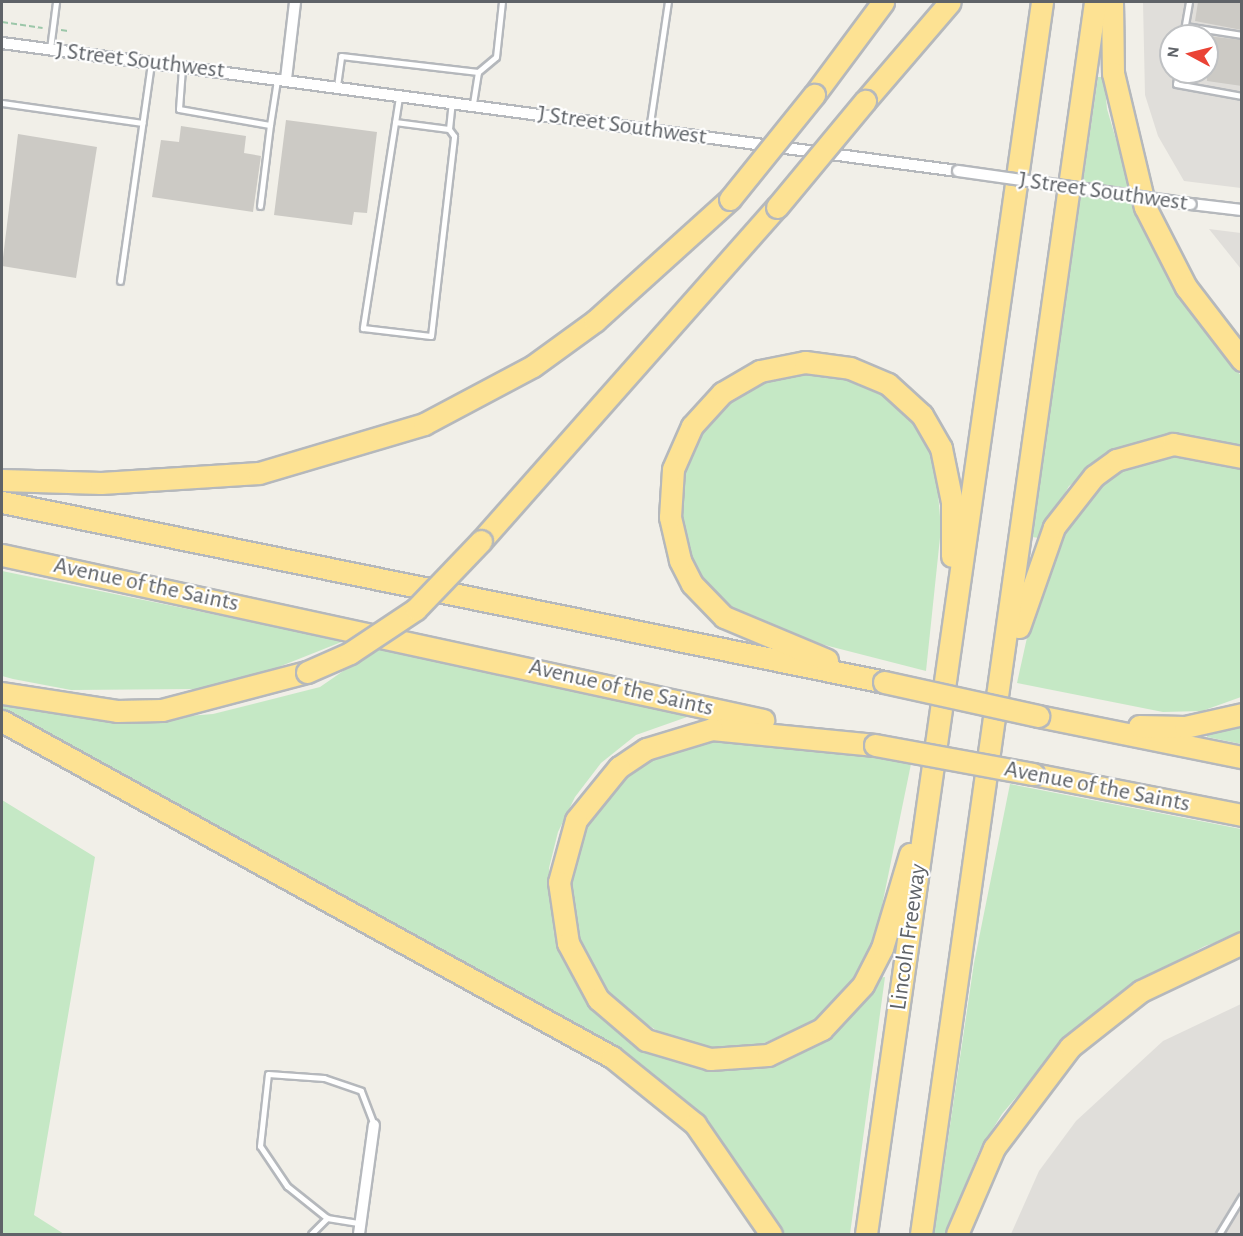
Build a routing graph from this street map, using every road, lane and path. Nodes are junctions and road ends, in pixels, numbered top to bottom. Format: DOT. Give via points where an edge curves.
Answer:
graph roads {
  1 [pos="56,2"];
  2 [pos="295,2"];
  3 [pos="502,2"];
  4 [pos="668,2"];
  5 [pos="883,2"];
  6 [pos="950,2"];
  7 [pos="1042,2"];
  8 [pos="1095,2"];
  9 [pos="1112,2"];
  10 [pos="1189,2"];
  11 [pos="2,22"];
  12 [pos="1185,24"];
  13 [pos="52,29"];
  14 [pos="68,31"];
  15 [pos="1219,31"];
  16 [pos="1242,35"];
  17 [pos="2,43"];
  18 [pos="50,49"];
  19 [pos="151,62"];
  20 [pos="182,66"];
  21 [pos="478,72"];
  22 [pos="281,79"];
  23 [pos="1176,84"];
  24 [pos="337,86"];
  25 [pos="399,95"];
  26 [pos="1242,96"];
  27 [pos="452,102"];
  28 [pos="2,103"];
  29 [pos="473,105"];
  30 [pos="395,122"];
  31 [pos="143,123"];
  32 [pos="270,125"];
  33 [pos="449,129"];
  34 [pos="650,130"];
  35 [pos="260,206"];
  36 [pos="1242,210"];
  37 [pos="120,281"];
  38 [pos="1242,360"];
  39 [pos="1242,457"];
  40 [pos="2,480"];
  41 [pos="2,502"];
  42 [pos="2,555"];
  43 [pos="951,640"];
  44 [pos="884,682"];
  45 [pos="2,693"];
  46 [pos="1242,714"];
  47 [pos="2,721"];
  48 [pos="1074,723"];
  49 [pos="994,733"];
  50 [pos="875,745"];
  51 [pos="1242,757"];
  52 [pos="930,787"];
  53 [pos="1242,814"];
  54 [pos="1242,943"];
  55 [pos="374,1125"];
  56 [pos="1242,1196"];
  57 [pos="327,1218"];
  58 [pos="359,1229"];
  59 [pos="311,1234"];
  60 [pos="771,1234"];
  61 [pos="866,1234"];
  62 [pos="921,1234"];
  63 [pos="957,1234"];
  64 [pos="1219,1234"];
  1 -- 13 [label="lane"];
  2 -- 22 [label="street"];
  3 -- 21 [label="lane" via="496,57"];
  4 -- 34 [label="lane"];
  5 -- 40 [label="highway, bridge" via="730,199 595,321 533,366 424,424 259,473 101,483"];
  6 -- 45 [label="highway, bridge" via="777,207 416,609 350,653 308,672 162,710 93,709"];
  7 -- 43 [label="highway"];
  8 -- 49 [label="highway"];
  9 -- 38 [label="highway" via="1113,73 1145,207 1186,287"];
  10 -- 12 [label="lane"];
  11 -- 13 [label="path"];
  13 -- 14 [label="path"];
  13 -- 18 [label="lane"];
  15 -- 16 [label="lane"];
  17 -- 18 [label="street, J Street Southwest"];
  18 -- 19 [label="street, J Street Southwest"];
  19 -- 20 [label="street, J Street Southwest"];
  19 -- 31 [label="lane"];
  20 -- 22 [label="street, J Street Southwest"];
  20 -- 32 [label="lane" via="179,109"];
  21 -- 24 [label="lane" via="341,56"];
  21 -- 29 [label="lane"];
  22 -- 24 [label="street, J Street Southwest"];
  22 -- 32 [label="lane"];
  23 -- 26 [label="lane"];
  24 -- 25 [label="street, J Street Southwest"];
  25 -- 27 [label="street, J Street Southwest"];
  25 -- 30 [label="lane"];
  27 -- 29 [label="street, J Street Southwest"];
  27 -- 33 [label="lane"];
  28 -- 31 [label="lane"];
  29 -- 34 [label="street, J Street Southwest"];
  30 -- 33 [label="lane"];
  30 -- 33 [label="lane" via="363,328 431,336 454,136"];
  31 -- 37 [label="lane"];
  32 -- 35 [label="lane"];
  34 -- 36 [label="street, J Street Southwest, bridge"];
  39 -- 49 [label="highway" via="1201,446 1146,448 1116,460 1073,497 1038,564"];
  41 -- 44 [label="highway"];
  42 -- 50 [label="highway, Avenue of the Saints"];
  43 -- 44 [label="highway" via="949,474 922,415 888,384 850,368 805,362 742,379 706,407 681,447 670,489 680,560 692,584 724,617"];
  43 -- 52 [label="highway, Lincoln Freeway"];
  44 -- 48 [label="highway, bridge"];
  46 -- 48 [label="highway" via="1185,727"];
  47 -- 60 [label="highway" via="612,1057 695,1124"];
  48 -- 51 [label="highway"];
  49 -- 62 [label="highway"];
  50 -- 52 [label="highway" via="712,729 646,749 595,793 576,820 565,851 559,882 561,915 581,974 620,1021 677,1053 710,1059 768,1055 822,1029 863,985 882,948"];
  50 -- 53 [label="highway, Avenue of the Saints, bridge"];
  52 -- 61 [label="highway, Lincoln Freeway"];
  54 -- 63 [label="highway" via="1141,991 1070,1047 994,1148"];
  55 -- 57 [label="lane" via="361,1091 324,1078 268,1074 260,1146 287,1186"];
  55 -- 58 [label="street"];
  56 -- 64 [label="lane"];
  57 -- 58 [label="lane"];
  57 -- 59 [label="lane"];
}
